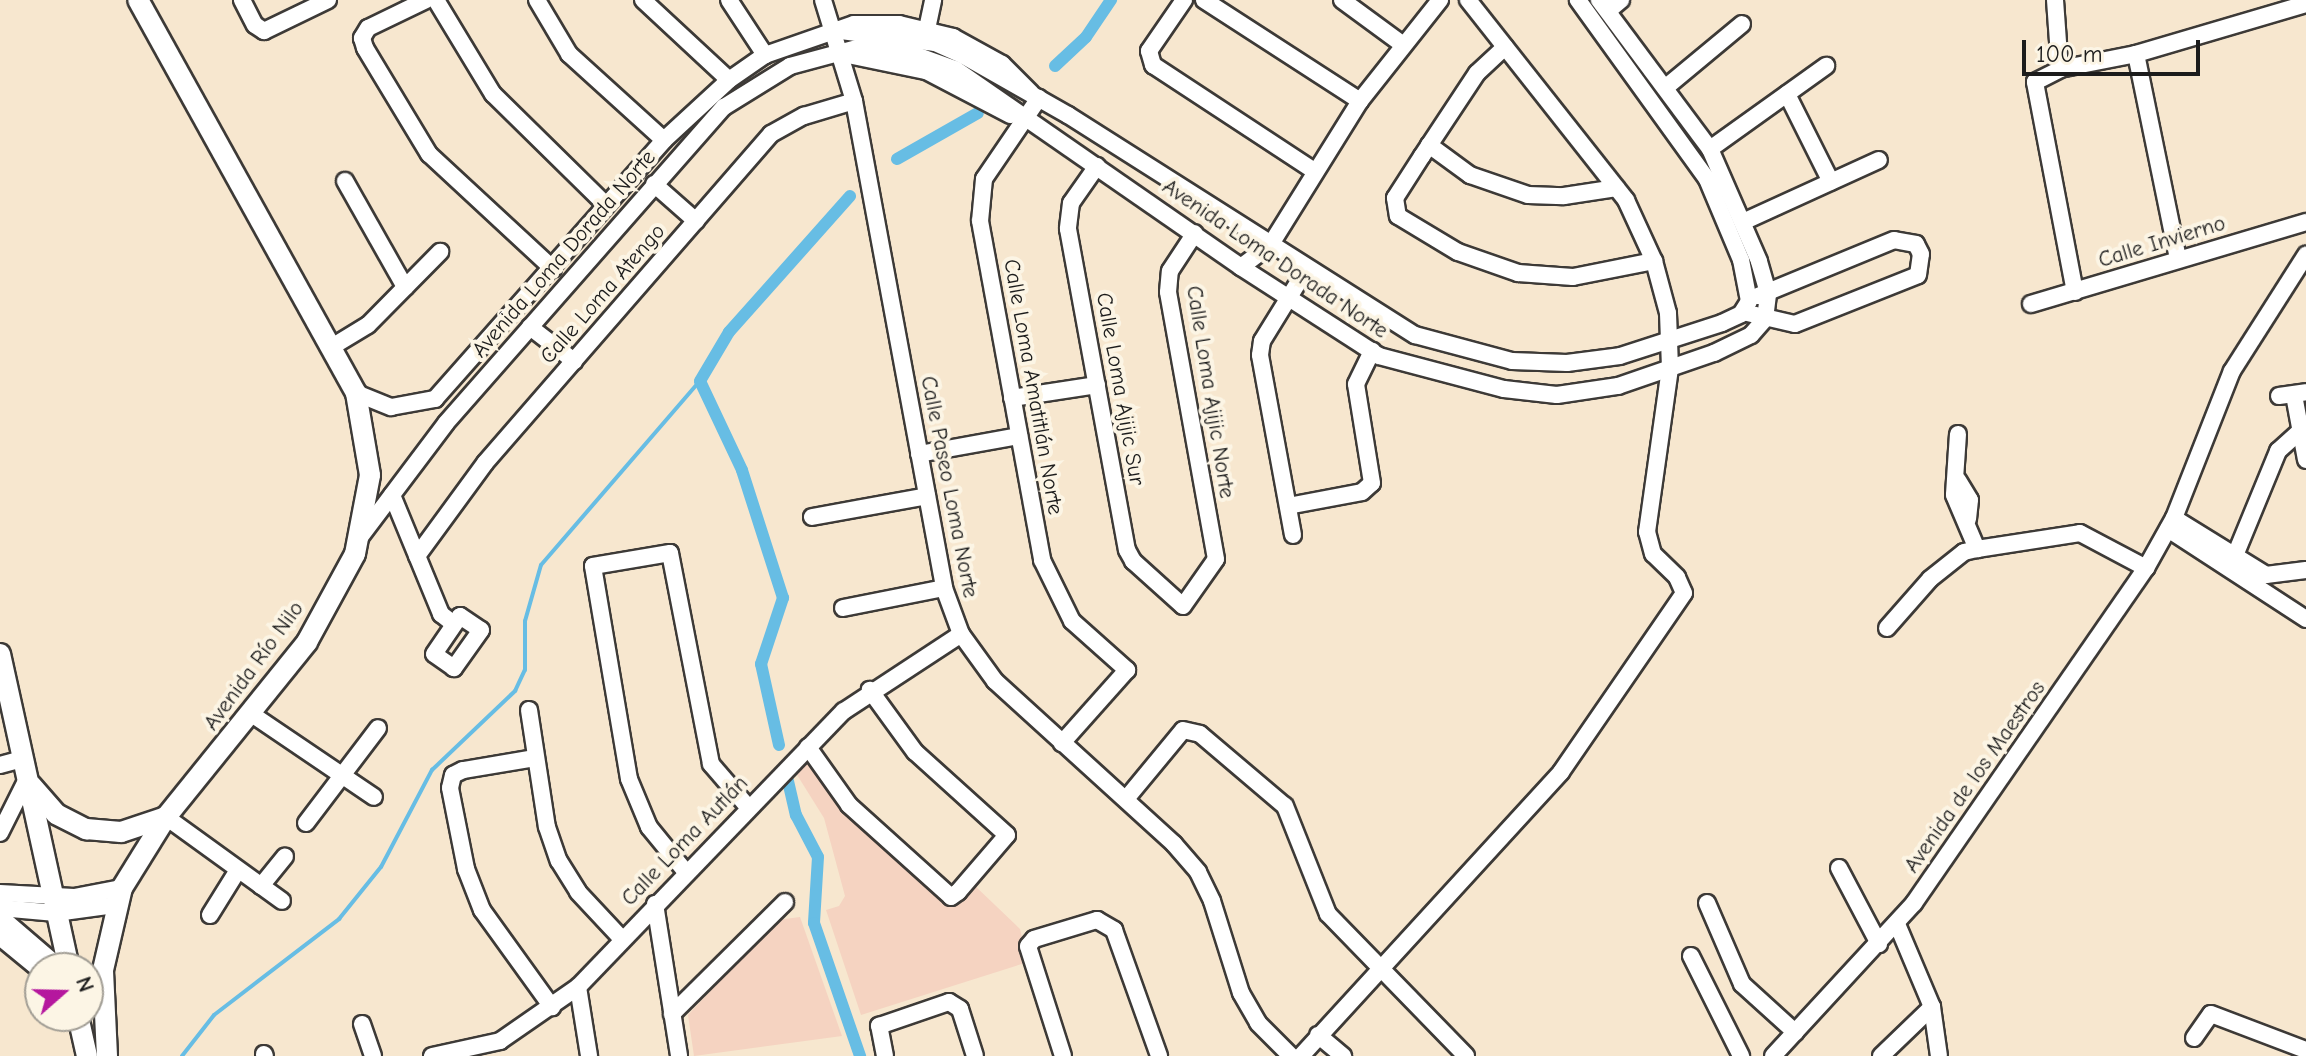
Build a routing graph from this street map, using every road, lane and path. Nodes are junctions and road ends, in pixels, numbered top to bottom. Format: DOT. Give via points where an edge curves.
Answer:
graph roads {
  1 [pos="138,0"];
  2 [pos="242,0"];
  3 [pos="328,0"];
  4 [pos="426,0"];
  5 [pos="436,0"];
  6 [pos="537,0"];
  7 [pos="643,0"];
  8 [pos="729,0"];
  9 [pos="823,0"];
  10 [pos="933,0"];
  11 [pos="1184,0"];
  12 [pos="1204,0"];
  13 [pos="1342,0"];
  14 [pos="1440,0"];
  15 [pos="1468,0"];
  16 [pos="1578,0"];
  17 [pos="2055,0"];
  18 [pos="2306,4"];
  19 [pos="1609,13"];
  20 [pos="1742,24"];
  21 [pos="927,29"];
  22 [pos="833,30"];
  23 [pos="1402,44"];
  24 [pos="1505,47"];
  25 [pos="841,53"];
  26 [pos="2136,54"];
  27 [pos="765,55"];
  28 [pos="1826,66"];
  29 [pos="2060,69"];
  30 [pos="729,80"];
  31 [pos="1665,88"];
  32 [pos="1787,94"];
  33 [pos="1035,95"];
  34 [pos="854,101"];
  35 [pos="1360,101"];
  36 [pos="1021,114"];
  37 [pos="664,140"];
  38 [pos="1429,145"];
  39 [pos="1710,149"];
  40 [pos="1879,160"];
  41 [pos="1097,166"];
  42 [pos="1313,170"];
  43 [pos="345,181"];
  44 [pos="1831,182"];
  45 [pos="654,184"];
  46 [pos="1616,188"];
  47 [pos="606,205"];
  48 [pos="696,221"];
  49 [pos="1745,221"];
  50 [pos="2306,222"];
  51 [pos="1195,233"];
  52 [pos="1271,244"];
  53 [pos="440,252"];
  54 [pos="2306,255"];
  55 [pos="2178,259"];
  56 [pos="1654,261"];
  57 [pos="1241,267"];
  58 [pos="1307,268"];
  59 [pos="553,269"];
  60 [pos="405,287"];
  61 [pos="2075,292"];
  62 [pos="1768,293"];
  63 [pos="1288,298"];
  64 [pos="2031,304"];
  65 [pos="1746,305"];
  66 [pos="1765,319"];
  67 [pos="530,327"];
  68 [pos="1669,340"];
  69 [pos="330,348"];
  70 [pos="1372,351"];
  71 [pos="574,361"];
  72 [pos="1670,368"];
  73 [pos="1097,385"];
  74 [pos="356,393"];
  75 [pos="2293,394"];
  76 [pos="1012,398"];
  77 [pos="2299,432"];
  78 [pos="1958,434"];
  79 [pos="1019,436"];
  80 [pos="919,454"];
  81 [pos="2306,460"];
  82 [pos="392,495"];
  83 [pos="927,496"];
  84 [pos="1288,506"];
  85 [pos="812,517"];
  86 [pos="2171,524"];
  87 [pos="1293,535"];
  88 [pos="361,536"];
  89 [pos="1977,549"];
  90 [pos="417,556"];
  91 [pos="2234,558"];
  92 [pos="2146,568"];
  93 [pos="2306,570"];
  94 [pos="2263,581"];
  95 [pos="944,588"];
  96 [pos="1183,606"];
  97 [pos="843,608"];
  98 [pos="2306,619"];
  99 [pos="454,624"];
  100 [pos="1887,628"];
  101 [pos="961,634"];
  102 [pos="1,663"];
  103 [pos="870,690"];
  104 [pos="529,710"];
  105 [pos="253,715"];
  106 [pos="378,728"];
  107 [pos="1062,743"];
  108 [pos="808,747"];
  109 [pos="535,758"];
  110 [pos="22,759"];
  111 [pos="0,765"];
  112 [pos="342,776"];
  113 [pos="26,781"];
  114 [pos="374,797"];
  115 [pos="1126,799"];
  116 [pos="748,807"];
  117 [pos="166,817"];
  118 [pos="306,823"];
  119 [pos="0,833"];
  120 [pos="285,856"];
  121 [pos="1839,868"];
  122 [pos="238,870"];
  123 [pos="685,871"];
  124 [pos="261,886"];
  125 [pos="0,893"];
  126 [pos="119,897"];
  127 [pos="282,901"];
  128 [pos="785,902"];
  129 [pos="1707,903"];
  130 [pos="655,904"];
  131 [pos="54,905"];
  132 [pos="0,908"];
  133 [pos="210,915"];
  134 [pos="0,919"];
  135 [pos="1897,924"];
  136 [pos="0,937"];
  137 [pos="622,939"];
  138 [pos="1879,944"];
  139 [pos="38,952"];
  140 [pos="65,952"];
  141 [pos="1691,956"];
  142 [pos="24,957"];
  143 [pos="1378,970"];
  144 [pos="104,984"];
  145 [pos="578,987"];
  146 [pos="104,1000"];
  147 [pos="552,1007"];
  148 [pos="1932,1007"];
  149 [pos="672,1014"];
  150 [pos="104,1020"];
  151 [pos="362,1024"];
  152 [pos="78,1032"];
  153 [pos="81,1032"];
  154 [pos="1795,1032"];
  155 [pos="1318,1035"];
  156 [pos="2194,1038"];
  157 [pos="501,1049"];
  158 [pos="2306,1050"];
  159 [pos="77,1056"];
  160 [pos="87,1056"];
  161 [pos="107,1056"];
  162 [pos="117,1056"];
  163 [pos="373,1056"];
  164 [pos="432,1056"];
  165 [pos="589,1056"];
  166 [pos="679,1056"];
  167 [pos="885,1056"];
  168 [pos="975,1056"];
  169 [pos="1063,1056"];
  170 [pos="1159,1056"];
  171 [pos="1291,1056"];
  172 [pos="1301,1056"];
  173 [pos="1343,1056"];
  174 [pos="1466,1056"];
  175 [pos="1741,1056"];
  176 [pos="1773,1056"];
  177 [pos="1881,1056"];
  178 [pos="1939,1056"];
  1 -- 69 [label="main road, Avenida Río Nilo"];
  2 -- 3 [label="street" via="259,29"];
  4 -- 59 [label="street" via="368,28 362,38 429,154"];
  5 -- 47 [label="street" via="493,94"];
  6 -- 37 [label="street" via="569,54"];
  7 -- 30 [label="street"];
  8 -- 27 [label="street"];
  9 -- 22 [label="street, Calle Paseo Loma Norte"];
  10 -- 21 [label="street"];
  11 -- 42 [label="street" via="1149,51 1153,65"];
  12 -- 35 [label="street"];
  13 -- 23 [label="street"];
  14 -- 23 [label="street"];
  15 -- 24 [label="street"];
  16 -- 19 [label="street"];
  17 -- 29 [label="street"];
  18 -- 26 [label="street"];
  19 -- 31 [label="street"];
  19 -- 65 [label="street" via="1707,179 1741,260"];
  20 -- 31 [label="street"];
  21 -- 22 [label="street, Avenida Loma Dorada Norte" via="874,21"];
  21 -- 33 [label="street, Avenida Loma Dorada Norte" via="982,52 1025,81"];
  22 -- 25 [label="street, Calle Paseo Loma Norte"];
  22 -- 27 [label="street, Avenida Loma Dorada Norte"];
  22 -- 33 [label="street, Avenida Loma Dorada Norte" via="935,43 1018,91"];
  23 -- 35 [label="street"];
  24 -- 38 [label="street" via="1477,73"];
  24 -- 46 [label="street"];
  25 -- 34 [label="street, Calle Paseo Loma Norte"];
  25 -- 36 [label="street, Avenida Loma Dorada Norte" via="864,46 934,60"];
  25 -- 45 [label="street, Avenida Loma Dorada Norte" via="790,66 747,89 705,126"];
  26 -- 29 [label="street"];
  26 -- 55 [label="street"];
  27 -- 30 [label="street, Avenida Loma Dorada Norte"];
  28 -- 32 [label="street"];
  29 -- 61 [label="street" via="2039,78 2035,88"];
  30 -- 37 [label="street, Avenida Loma Dorada Norte"];
  31 -- 39 [label="street"];
  32 -- 39 [label="street"];
  32 -- 44 [label="street"];
  33 -- 36 [label="street, Calle Loma Amatitlán Norte"];
  33 -- 52 [label="street, Avenida Loma Dorada Norte"];
  34 -- 48 [label="street, Calle Loma Atengo" via="804,116 771,134"];
  34 -- 80 [label="street, Calle Paseo Loma Norte"];
  35 -- 42 [label="street"];
  36 -- 41 [label="street, Avenida Loma Dorada Norte"];
  36 -- 76 [label="street, Calle Loma Amatitlán Norte" via="984,179 980,199"];
  37 -- 47 [label="street, Avenida Loma Dorada Norte"];
  38 -- 46 [label="street" via="1470,175 1528,195"];
  38 -- 56 [label="street" via="1395,198 1398,216 1458,252 1518,273 1573,277"];
  39 -- 49 [label="street"];
  40 -- 44 [label="street"];
  41 -- 51 [label="street, Avenida Loma Dorada Norte"];
  41 -- 73 [label="street, Calle Loma Ajijic Sur" via="1071,203 1068,229"];
  42 -- 52 [label="street"];
  43 -- 60 [label="street"];
  44 -- 49 [label="street"];
  45 -- 48 [label="street"];
  45 -- 67 [label="street, Avenida Loma Dorada Norte"];
  46 -- 56 [label="street"];
  47 -- 59 [label="street, Avenida Loma Dorada Norte"];
  48 -- 71 [label="street, Calle Loma Atengo"];
  49 -- 62 [label="street"];
  50 -- 55 [label="street, Calle Invierno"];
  51 -- 57 [label="street, Avenida Loma Dorada Norte"];
  51 -- 96 [label="street, Calle Loma Ajijic Norte" via="1170,271 1168,292 1215,566"];
  52 -- 57 [label="street"];
  52 -- 58 [label="street, Avenida Loma Dorada Norte"];
  53 -- 60 [label="street"];
  54 -- 86 [label="street, Avenida de los Maestros" via="2236,362"];
  55 -- 61 [label="street, Calle Invierno"];
  56 -- 68 [label="street" via="1668,313"];
  57 -- 63 [label="street, Avenida Loma Dorada Norte"];
  58 -- 63 [label="street"];
  58 -- 68 [label="street, Avenida Loma Dorada Norte" via="1415,335 1512,361 1567,363 1620,356"];
  59 -- 74 [label="street, Avenida Loma Dorada Norte" via="435,399 400,408"];
  60 -- 69 [label="street" via="368,325"];
  61 -- 64 [label="street, Calle Invierno"];
  62 -- 65 [label="street, Avenida Loma Dorada Norte"];
  62 -- 66 [label="street"];
  62 -- 66 [label="street, Avenida Loma Dorada Norte" via="1894,240 1916,244 1921,254 1918,275 1795,324"];
  63 -- 70 [label="street, Avenida Loma Dorada Norte"];
  63 -- 84 [label="street" via="1262,341 1260,355"];
  65 -- 66 [label="street"];
  65 -- 68 [label="street, Avenida Loma Dorada Norte"];
  66 -- 72 [label="street, Avenida Loma Dorada Norte" via="1751,335"];
  67 -- 71 [label="street"];
  67 -- 82 [label="street, Avenida Loma Dorada Norte"];
  68 -- 72 [label="street"];
  69 -- 74 [label="main road, Avenida Río Nilo"];
  70 -- 72 [label="street, Avenida Loma Dorada Norte" via="1504,389 1557,395 1618,386"];
  70 -- 84 [label="street" via="1356,384 1372,483 1362,492"];
  71 -- 90 [label="street, Calle Loma Atengo" via="461,493"];
  72 -- 143 [label="street" via="1647,532 1653,554 1683,586 1682,600 1561,772"];
  73 -- 76 [label="street"];
  73 -- 96 [label="street, Calle Loma Ajijic Sur" via="1127,550"];
  74 -- 88 [label="main road, Avenida Río Nilo" via="370,475"];
  75 -- 77 [label="street"];
  76 -- 79 [label="street, Calle Loma Amatitlán Norte"];
  77 -- 81 [label="street"];
  77 -- 91 [label="street" via="2278,451"];
  78 -- 89 [label="street" via="1954,495"];
  79 -- 80 [label="street"];
  79 -- 107 [label="street, Calle Loma Amatitlán Norte" via="1051,587 1072,621 1127,670"];
  80 -- 83 [label="street, Calle Paseo Loma Norte"];
  82 -- 88 [label="street, Avenida Loma Dorada Norte"];
  82 -- 90 [label="street"];
  83 -- 85 [label="street"];
  83 -- 95 [label="street, Calle Paseo Loma Norte"];
  84 -- 87 [label="street"];
  86 -- 91 [label="street"];
  86 -- 92 [label="street, Avenida de los Maestros"];
  86 -- 94 [label="street"];
  88 -- 105 [label="main road, Avenida Río Nilo" via="307,642"];
  89 -- 92 [label="street" via="2080,533"];
  89 -- 100 [label="street" via="1964,552 1930,579"];
  90 -- 99 [label="street" via="441,614"];
  91 -- 94 [label="street"];
  92 -- 135 [label="street, Avenida de los Maestros"];
  93 -- 94 [label="street"];
  94 -- 98 [label="street"];
  95 -- 97 [label="street"];
  95 -- 101 [label="street, Calle Paseo Loma Norte"];
  101 -- 103 [label="street, Calle Loma Autlán"];
  101 -- 107 [label="street, Calle Paseo Loma Norte" via="995,681"];
  102 -- 110 [label="main road"];
  103 -- 108 [label="street, Calle Loma Autlán" via="840,708"];
  103 -- 108 [label="street" via="915,752 1007,835 951,897 849,805"];
  104 -- 109 [label="street"];
  105 -- 112 [label="street"];
  105 -- 117 [label="main road, Avenida Río Nilo"];
  106 -- 112 [label="street"];
  107 -- 115 [label="street, Calle Paseo Loma Norte"];
  108 -- 116 [label="street, Calle Loma Autlán"];
  109 -- 137 [label="street" via="559,861 578,892"];
  109 -- 147 [label="street" via="453,775 456,827 482,910"];
  110 -- 111 [label="street"];
  110 -- 113 [label="main road"];
  110 -- 117 [label="main road" via="40,799 76,825 121,832"];
  112 -- 114 [label="street"];
  112 -- 118 [label="street"];
  113 -- 119 [label="street"];
  113 -- 131 [label="main road"];
  115 -- 143 [label="street" via="1183,730 1191,729 1285,806 1328,914"];
  115 -- 171 [label="street, Calle Paseo Loma Norte" via="1198,872 1241,993 1258,1023"];
  116 -- 123 [label="street, Calle Loma Autlán"];
  116 -- 123 [label="street" via="711,764 670,553 593,566 629,779 649,827"];
  117 -- 122 [label="street"];
  117 -- 126 [label="main road, Avenida Río Nilo"];
  120 -- 124 [label="street"];
  121 -- 138 [label="street"];
  122 -- 124 [label="street"];
  122 -- 133 [label="street"];
  123 -- 130 [label="street, Calle Loma Autlán"];
  124 -- 127 [label="street"];
  125 -- 131 [label="street"];
  126 -- 131 [label="street"];
  126 -- 144 [label="main road, Avenida Río Nilo"];
  128 -- 149 [label="street"];
  129 -- 154 [label="street" via="1742,984"];
  130 -- 137 [label="street, Calle Loma Autlán"];
  130 -- 149 [label="street"];
  131 -- 132 [label="street"];
  131 -- 140 [label="main road"];
  134 -- 139 [label="main road"];
  135 -- 138 [label="street, Avenida de los Maestros"];
  135 -- 148 [label="street"];
  136 -- 142 [label="street"];
  137 -- 145 [label="street, Calle Loma Autlán"];
  138 -- 154 [label="street, Avenida de los Maestros"];
  141 -- 175 [label="street"];
  143 -- 155 [label="street"];
  143 -- 174 [label="street"];
  145 -- 147 [label="street, Calle Loma Autlán"];
  145 -- 165 [label="street"];
  146 -- 162 [label="street" via="113,1019"];
  147 -- 157 [label="street, Calle Loma Autlán"];
  148 -- 177 [label="street"];
  148 -- 178 [label="street"];
  149 -- 166 [label="street"];
  150 -- 161 [label="main road, Avenida Río Nilo"];
  151 -- 163 [label="street"];
  152 -- 159 [label="street"];
  153 -- 160 [label="main road"];
  154 -- 176 [label="street, Avenida de los Maestros"];
  155 -- 172 [label="street"];
  155 -- 173 [label="street"];
  156 -- 158 [label="street" via="2211,1014"];
  157 -- 164 [label="street, Calle Loma Autlán"];
  167 -- 168 [label="street" via="879,1026 956,1003"];
  169 -- 170 [label="street" via="1028,946 1034,939 1097,920 1114,930"];
}
